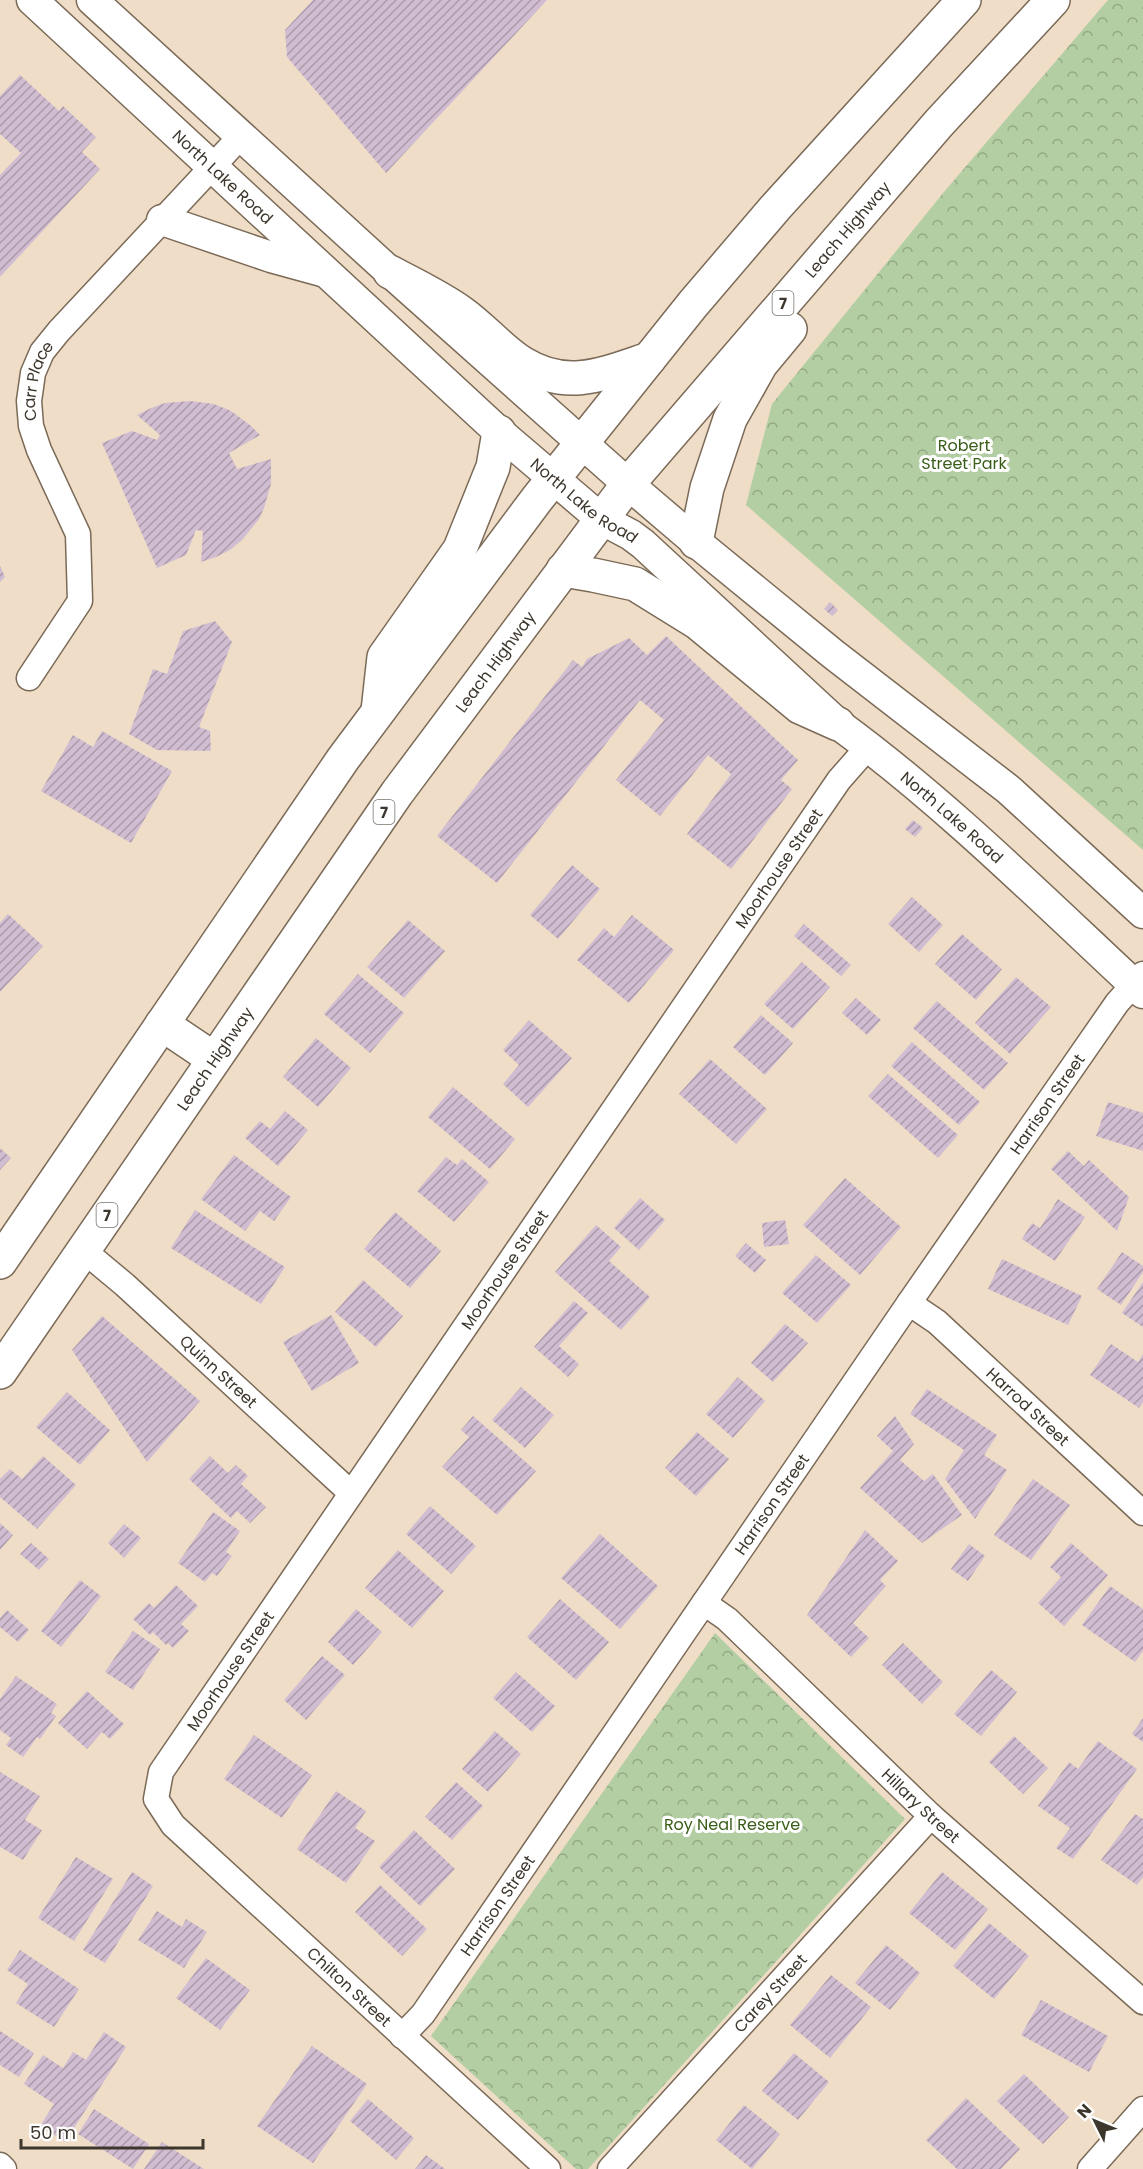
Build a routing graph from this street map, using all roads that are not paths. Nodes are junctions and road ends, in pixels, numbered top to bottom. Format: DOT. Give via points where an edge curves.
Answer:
graph roads {
  1 [pos="32,0"];
  2 [pos="92,0"];
  3 [pos="964,0"];
  4 [pos="1053,0"];
  5 [pos="939,123"];
  6 [pos="241,136"];
  7 [pos="212,167"];
  8 [pos="162,220"];
  9 [pos="325,272"];
  10 [pos="390,272"];
  11 [pos="649,359"];
  12 [pos="499,432"];
  13 [pos="581,442"];
  14 [pos="553,478"];
  15 [pos="628,484"];
  16 [pos="601,519"];
  17 [pos="696,542"];
  18 [pos="563,570"];
  19 [pos="28,678"];
  20 [pos="378,712"];
  21 [pos="838,724"];
  22 [pos="868,747"];
  23 [pos="1143,913"];
  24 [pos="1140,984"];
  25 [pos="162,1023"];
  26 [pos="214,1059"];
  27 [pos="83,1250"];
  28 [pos="0,1262"];
  29 [pos="909,1303"];
  30 [pos="0,1372"];
  31 [pos="351,1493"];
  32 [pos="1143,1513"];
  33 [pos="704,1603"];
  34 [pos="156,1799"];
  35 [pos="931,1816"];
  36 [pos="1143,2002"];
  37 [pos="402,2036"];
  38 [pos="1143,2109"];
  39 [pos="0,2165"];
  40 [pos="4,2169"];
  41 [pos="548,2169"];
  42 [pos="610,2169"];
  43 [pos="1090,2169"];
  1 -- 7 [label="main road, North Lake Road"];
  2 -- 6 [label="main road"];
  3 -- 11 [label="highway" via="775,208"];
  4 -- 5 [label="highway, Leach Highway / 7"];
  5 -- 15 [label="highway, Leach Highway / 7"];
  5 -- 17 [label="highway" via="919,175 761,363 730,419 713,466"];
  6 -- 7 [label="street, Carr Place"];
  6 -- 10 [label="main road"];
  7 -- 8 [label="street, Carr Place"];
  7 -- 9 [label="main road, North Lake Road"];
  8 -- 9 [label="main road"];
  8 -- 19 [label="street, Carr Place" via="59,331 42,352 33,373 31,426 78,534 80,601"];
  9 -- 12 [label="main road, North Lake Road"];
  10 -- 11 [label="highway" via="463,313 521,362 538,371 561,378 595,377"];
  10 -- 13 [label="main road"];
  11 -- 13 [label="highway"];
  12 -- 14 [label="main road, North Lake Road"];
  12 -- 20 [label="highway" via="493,467 460,549 384,657"];
  13 -- 14 [label="highway"];
  13 -- 15 [label="main road"];
  14 -- 16 [label="main road, North Lake Road"];
  14 -- 20 [label="highway"];
  15 -- 16 [label="highway, Leach Highway / 7"];
  15 -- 17 [label="main road"];
  16 -- 18 [label="highway, Leach Highway / 7"];
  16 -- 21 [label="main road, North Lake Road" via="643,544"];
  17 -- 23 [label="main road" via="1009,790"];
  18 -- 21 [label="highway" via="635,584 698,623 800,707"];
  18 -- 26 [label="highway, Leach Highway / 7" via="397,793"];
  20 -- 25 [label="highway"];
  21 -- 22 [label="main road, North Lake Road"];
  22 -- 24 [label="main road, North Lake Road"];
  22 -- 31 [label="street, Moorhouse Street" via="839,780"];
  24 -- 29 [label="street, Harrison Street" via="1108,1017"];
  25 -- 26 [label="highway"];
  25 -- 28 [label="highway"];
  26 -- 27 [label="highway, Leach Highway / 7"];
  27 -- 30 [label="highway, Leach Highway / 7"];
  27 -- 31 [label="street, Quinn Street"];
  29 -- 32 [label="street, Harrod Street" via="937,1322"];
  29 -- 33 [label="street, Harrison Street"];
  31 -- 34 [label="street, Moorhouse Street" via="161,1772"];
  33 -- 35 [label="street, Hillary Street" via="727,1619"];
  33 -- 37 [label="street, Harrison Street" via="423,2014"];
  34 -- 37 [label="street, Chilton Street" via="173,1825"];
  35 -- 36 [label="street, Hillary Street"];
  35 -- 42 [label="street, Carey Street"];
  37 -- 41 [label="street, Chilton Street"];
  38 -- 43 [label="street"];
  39 -- 40 [label="street"];
}
